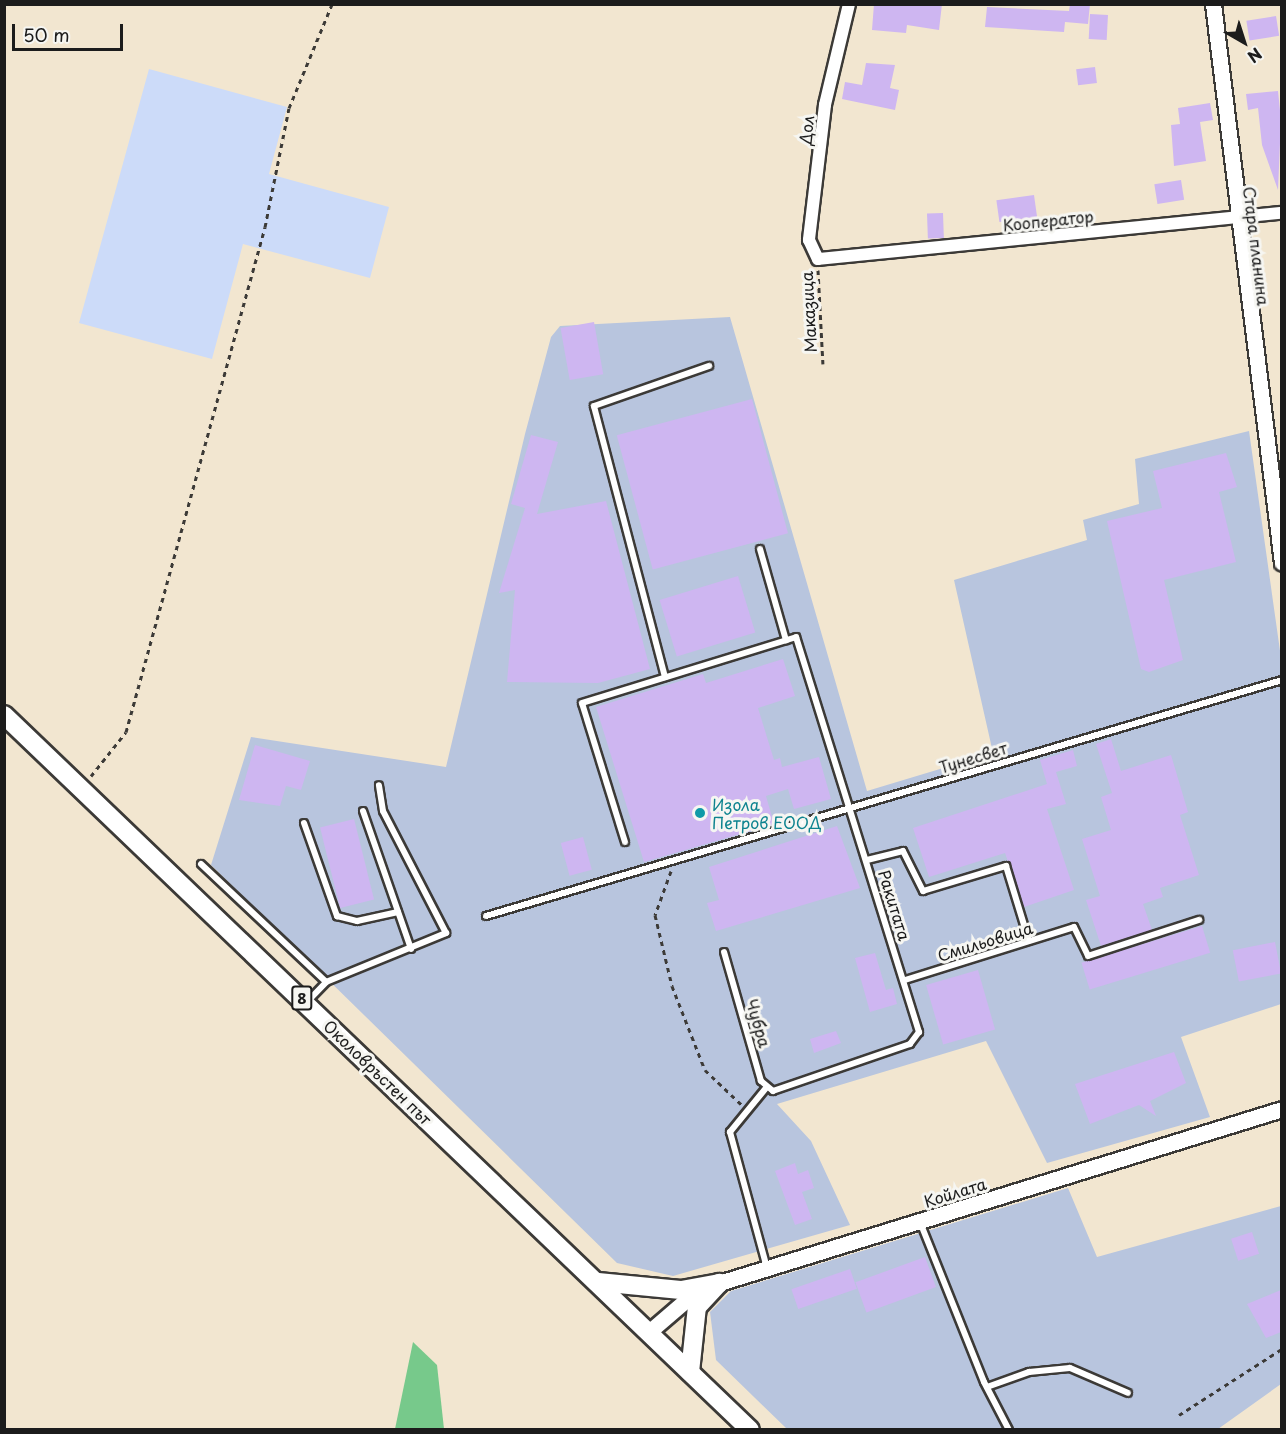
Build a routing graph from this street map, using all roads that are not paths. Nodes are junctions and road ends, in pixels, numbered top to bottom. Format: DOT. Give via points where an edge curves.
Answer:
graph roads {
  1 [pos="849,4"];
  2 [pos="1213,4"];
  3 [pos="1281,213"];
  4 [pos="1235,216"];
  5 [pos="818,259"];
  6 [pos="709,366"];
  7 [pos="760,549"];
  8 [pos="1281,563"];
  9 [pos="786,640"];
  10 [pos="665,677"];
  11 [pos="1281,680"];
  12 [pos="4,715"];
  13 [pos="379,785"];
  14 [pos="852,809"];
  15 [pos="363,811"];
  16 [pos="304,823"];
  17 [pos="626,842"];
  18 [pos="867,860"];
  19 [pos="201,864"];
  20 [pos="398,912"];
  21 [pos="486,916"];
  22 [pos="1199,920"];
  23 [pos="1029,941"];
  24 [pos="411,949"];
  25 [pos="724,952"];
  26 [pos="905,980"];
  27 [pos="326,982"];
  28 [pos="307,1002"];
  29 [pos="766,1088"];
  30 [pos="1281,1109"];
  31 [pos="920,1221"];
  32 [pos="767,1268"];
  33 [pos="598,1282"];
  34 [pos="718,1283"];
  35 [pos="650,1331"];
  36 [pos="690,1372"];
  37 [pos="987,1387"];
  38 [pos="1128,1393"];
  39 [pos="750,1430"];
  40 [pos="1009,1430"];
  1 -- 5 [label="street, Дол" via="825,105 809,240"];
  2 -- 4 [label="street, Стара планина"];
  3 -- 4 [label="street, Кооператор"];
  4 -- 5 [label="street, Кооператор"];
  4 -- 8 [label="street, Стара планина"];
  6 -- 10 [label="lane" via="594,406"];
  7 -- 9 [label="lane"];
  9 -- 10 [label="lane"];
  9 -- 14 [label="lane, Ракитата" via="796,637"];
  10 -- 17 [label="lane" via="582,703"];
  11 -- 14 [label="lane, Тунесвет"];
  12 -- 28 [label="main road, Околовръстен път / 8"];
  13 -- 24 [label="lane" via="383,811 446,926 443,938"];
  14 -- 18 [label="lane, Ракитата"];
  14 -- 21 [label="lane, Тунесвет"];
  15 -- 20 [label="lane"];
  16 -- 20 [label="lane" via="337,916 357,921"];
  18 -- 23 [label="lane" via="903,851 923,891 1006,866"];
  18 -- 26 [label="lane, Ракитата"];
  19 -- 27 [label="lane"];
  20 -- 24 [label="lane"];
  22 -- 23 [label="lane, Смильовица" via="1088,956 1074,927"];
  23 -- 26 [label="lane, Смильовица"];
  24 -- 27 [label="lane"];
  25 -- 29 [label="lane, Чубра"];
  26 -- 29 [label="lane, Ракитата" via="919,1024 916,1040 778,1090"];
  27 -- 28 [label="lane"];
  28 -- 33 [label="main road, Околовръстен път / 8"];
  29 -- 32 [label="lane" via="730,1132"];
  30 -- 31 [label="street, Койлата"];
  31 -- 32 [label="street, Койлата"];
  31 -- 37 [label="lane"];
  32 -- 34 [label="street, Койлата"];
  33 -- 34 [label="main road" via="681,1290"];
  33 -- 35 [label="main road, Околовръстен път / 8"];
  34 -- 35 [label="street, Койлата" via="685,1301"];
  34 -- 36 [label="main road" via="698,1307"];
  35 -- 36 [label="main road, Околовръстен път / 8"];
  36 -- 39 [label="main road, Околовръстен път / 8"];
  37 -- 38 [label="lane" via="1029,1372 1070,1368"];
  37 -- 40 [label="lane"];
}
